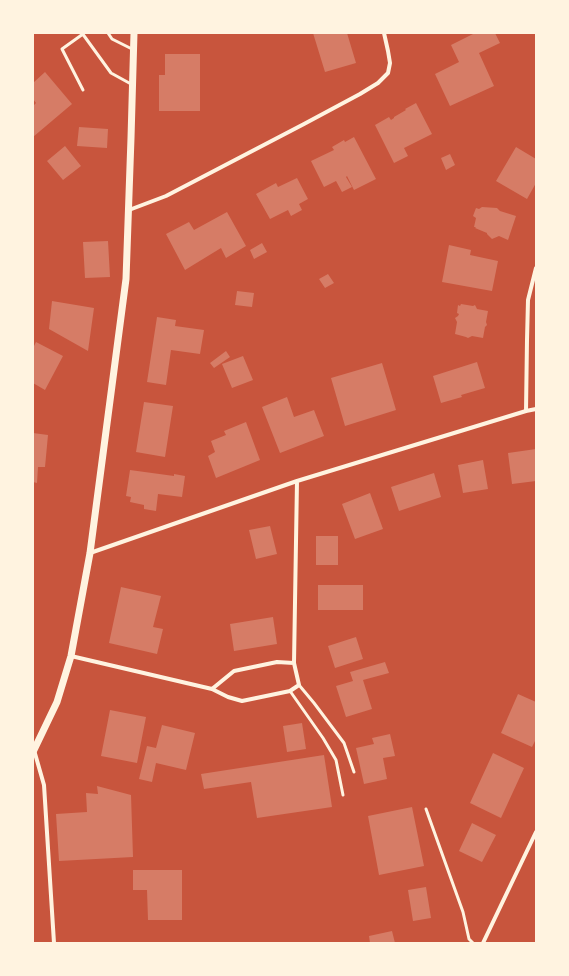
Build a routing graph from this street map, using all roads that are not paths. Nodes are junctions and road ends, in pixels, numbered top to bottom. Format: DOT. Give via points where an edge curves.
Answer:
graph roads {
  1 [pos="108,33"];
  2 [pos="134,33"];
  3 [pos="384,33"];
  4 [pos="83,34"];
  5 [pos="134,49"];
  6 [pos="133,85"];
  7 [pos="83,90"];
  8 [pos="129,210"];
  9 [pos="536,268"];
  10 [pos="536,409"];
  11 [pos="526,411"];
  12 [pos="297,480"];
  13 [pos="90,553"];
  14 [pos="71,656"];
  15 [pos="294,663"];
  16 [pos="299,685"];
  17 [pos="212,688"];
  18 [pos="290,691"];
  19 [pos="34,751"];
  20 [pos="354,772"];
  21 [pos="343,795"];
  22 [pos="426,809"];
  23 [pos="536,832"];
  24 [pos="54,943"];
  25 [pos="473,943"];
  26 [pos="483,943"];
  1 -- 5 [label="lane" via="112,39"];
  2 -- 5 [label="street"];
  3 -- 8 [label="street" via="390,64 388,73 378,83 166,196"];
  4 -- 6 [label="lane" via="111,73"];
  4 -- 7 [label="lane" via="62,49"];
  5 -- 6 [label="street"];
  6 -- 8 [label="street"];
  8 -- 13 [label="street" via="126,279"];
  9 -- 11 [label="street" via="528,300"];
  10 -- 11 [label="street"];
  11 -- 12 [label="street"];
  12 -- 13 [label="street"];
  12 -- 15 [label="street"];
  13 -- 14 [label="street"];
  14 -- 17 [label="street"];
  14 -- 19 [label="street" via="57,702"];
  15 -- 16 [label="street"];
  15 -- 17 [label="street" via="277,662 234,671"];
  16 -- 18 [label="street"];
  16 -- 20 [label="lane" via="344,743"];
  17 -- 18 [label="street" via="228,697 242,700"];
  18 -- 21 [label="lane" via="336,760"];
  19 -- 24 [label="street" via="44,785"];
  22 -- 25 [label="lane" via="463,912 469,938"];
  23 -- 26 [label="street"];
}
